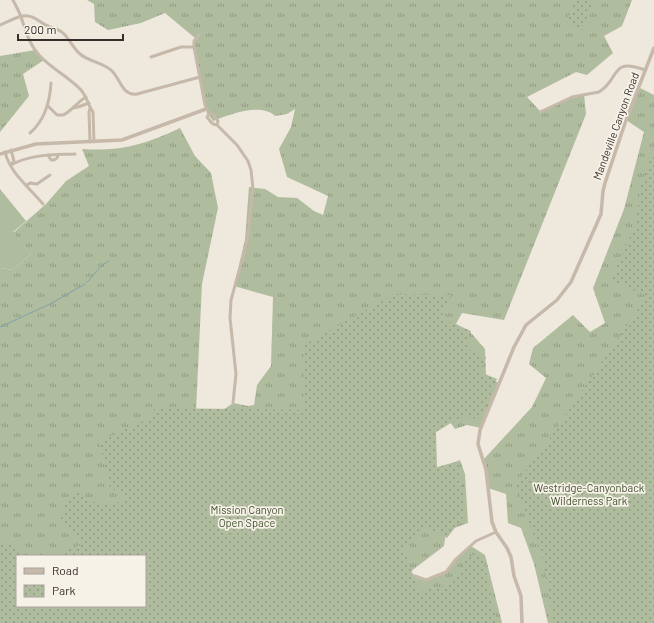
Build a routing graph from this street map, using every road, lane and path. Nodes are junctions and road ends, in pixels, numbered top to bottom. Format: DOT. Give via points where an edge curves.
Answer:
graph roads {
  1 [pos="13,0"];
  2 [pos="21,16"];
  3 [pos="0,25"];
  4 [pos="199,35"];
  5 [pos="194,47"];
  6 [pos="654,48"];
  7 [pos="151,57"];
  8 [pos="645,70"];
  9 [pos="200,77"];
  10 [pos="51,83"];
  11 [pos="86,97"];
  12 [pos="89,103"];
  13 [pos="48,106"];
  14 [pos="73,108"];
  15 [pos="90,108"];
  16 [pos="206,109"];
  17 [pos="540,112"];
  18 [pos="208,117"];
  19 [pos="94,121"];
  20 [pos="90,122"];
  21 [pos="217,125"];
  22 [pos="30,133"];
  23 [pos="92,142"];
  24 [pos="11,150"];
  25 [pos="5,152"];
  26 [pos="0,154"];
  27 [pos="76,154"];
  28 [pos="48,155"];
  29 [pos="58,155"];
  30 [pos="11,164"];
  31 [pos="50,175"];
  32 [pos="36,184"];
  33 [pos="27,185"];
  34 [pos="32,190"];
  35 [pos="43,204"];
  36 [pos="233,403"];
  37 [pos="496,532"];
  38 [pos="415,576"];
  39 [pos="522,623"];
  1 -- 2 [label="street"];
  2 -- 3 [label="street"];
  2 -- 9 [label="street" via="31,16 62,32 80,54 110,69 124,90 130,94"];
  2 -- 11 [label="street" via="30,42 37,53 72,81"];
  4 -- 5 [label="street" via="194,41"];
  5 -- 7 [label="street" via="181,47"];
  5 -- 9 [label="street"];
  6 -- 8 [label="street, Mandeville Canyon Road"];
  8 -- 17 [label="street" via="630,65 622,67 603,90 577,96"];
  8 -- 37 [label="street, Mandeville Canyon Road" via="605,183 601,214 579,265 562,295 531,321 520,335 480,430 478,444 486,470 491,514"];
  9 -- 16 [label="street"];
  10 -- 13 [label="street"];
  11 -- 12 [label="street"];
  11 -- 14 [label="street"];
  12 -- 14 [label="street"];
  12 -- 15 [label="street"];
  13 -- 14 [label="street" via="60,116"];
  13 -- 22 [label="street" via="40,122"];
  15 -- 19 [label="street"];
  15 -- 20 [label="street"];
  16 -- 18 [label="street"];
  16 -- 23 [label="street" via="122,140"];
  18 -- 21 [label="street"];
  18 -- 21 [label="street" via="212,114 218,121"];
  19 -- 20 [label="street"];
  19 -- 23 [label="street"];
  20 -- 23 [label="street"];
  21 -- 36 [label="street" via="237,145 248,161 253,189 247,242 230,300 236,374"];
  23 -- 24 [label="street" via="36,144"];
  24 -- 25 [label="street"];
  24 -- 30 [label="street" via="14,161"];
  25 -- 26 [label="street"];
  25 -- 30 [label="street"];
  27 -- 29 [label="street"];
  28 -- 29 [label="street"];
  28 -- 29 [label="street" via="54,160"];
  28 -- 30 [label="street"];
  30 -- 33 [label="street" via="14,172"];
  31 -- 32 [label="street"];
  32 -- 33 [label="street"];
  32 -- 34 [label="street"];
  33 -- 34 [label="street"];
  34 -- 35 [label="street"];
  37 -- 38 [label="street" via="476,541 446,572 426,580"];
  37 -- 39 [label="street, Mandeville Canyon Road" via="511,557 521,596"];
}
